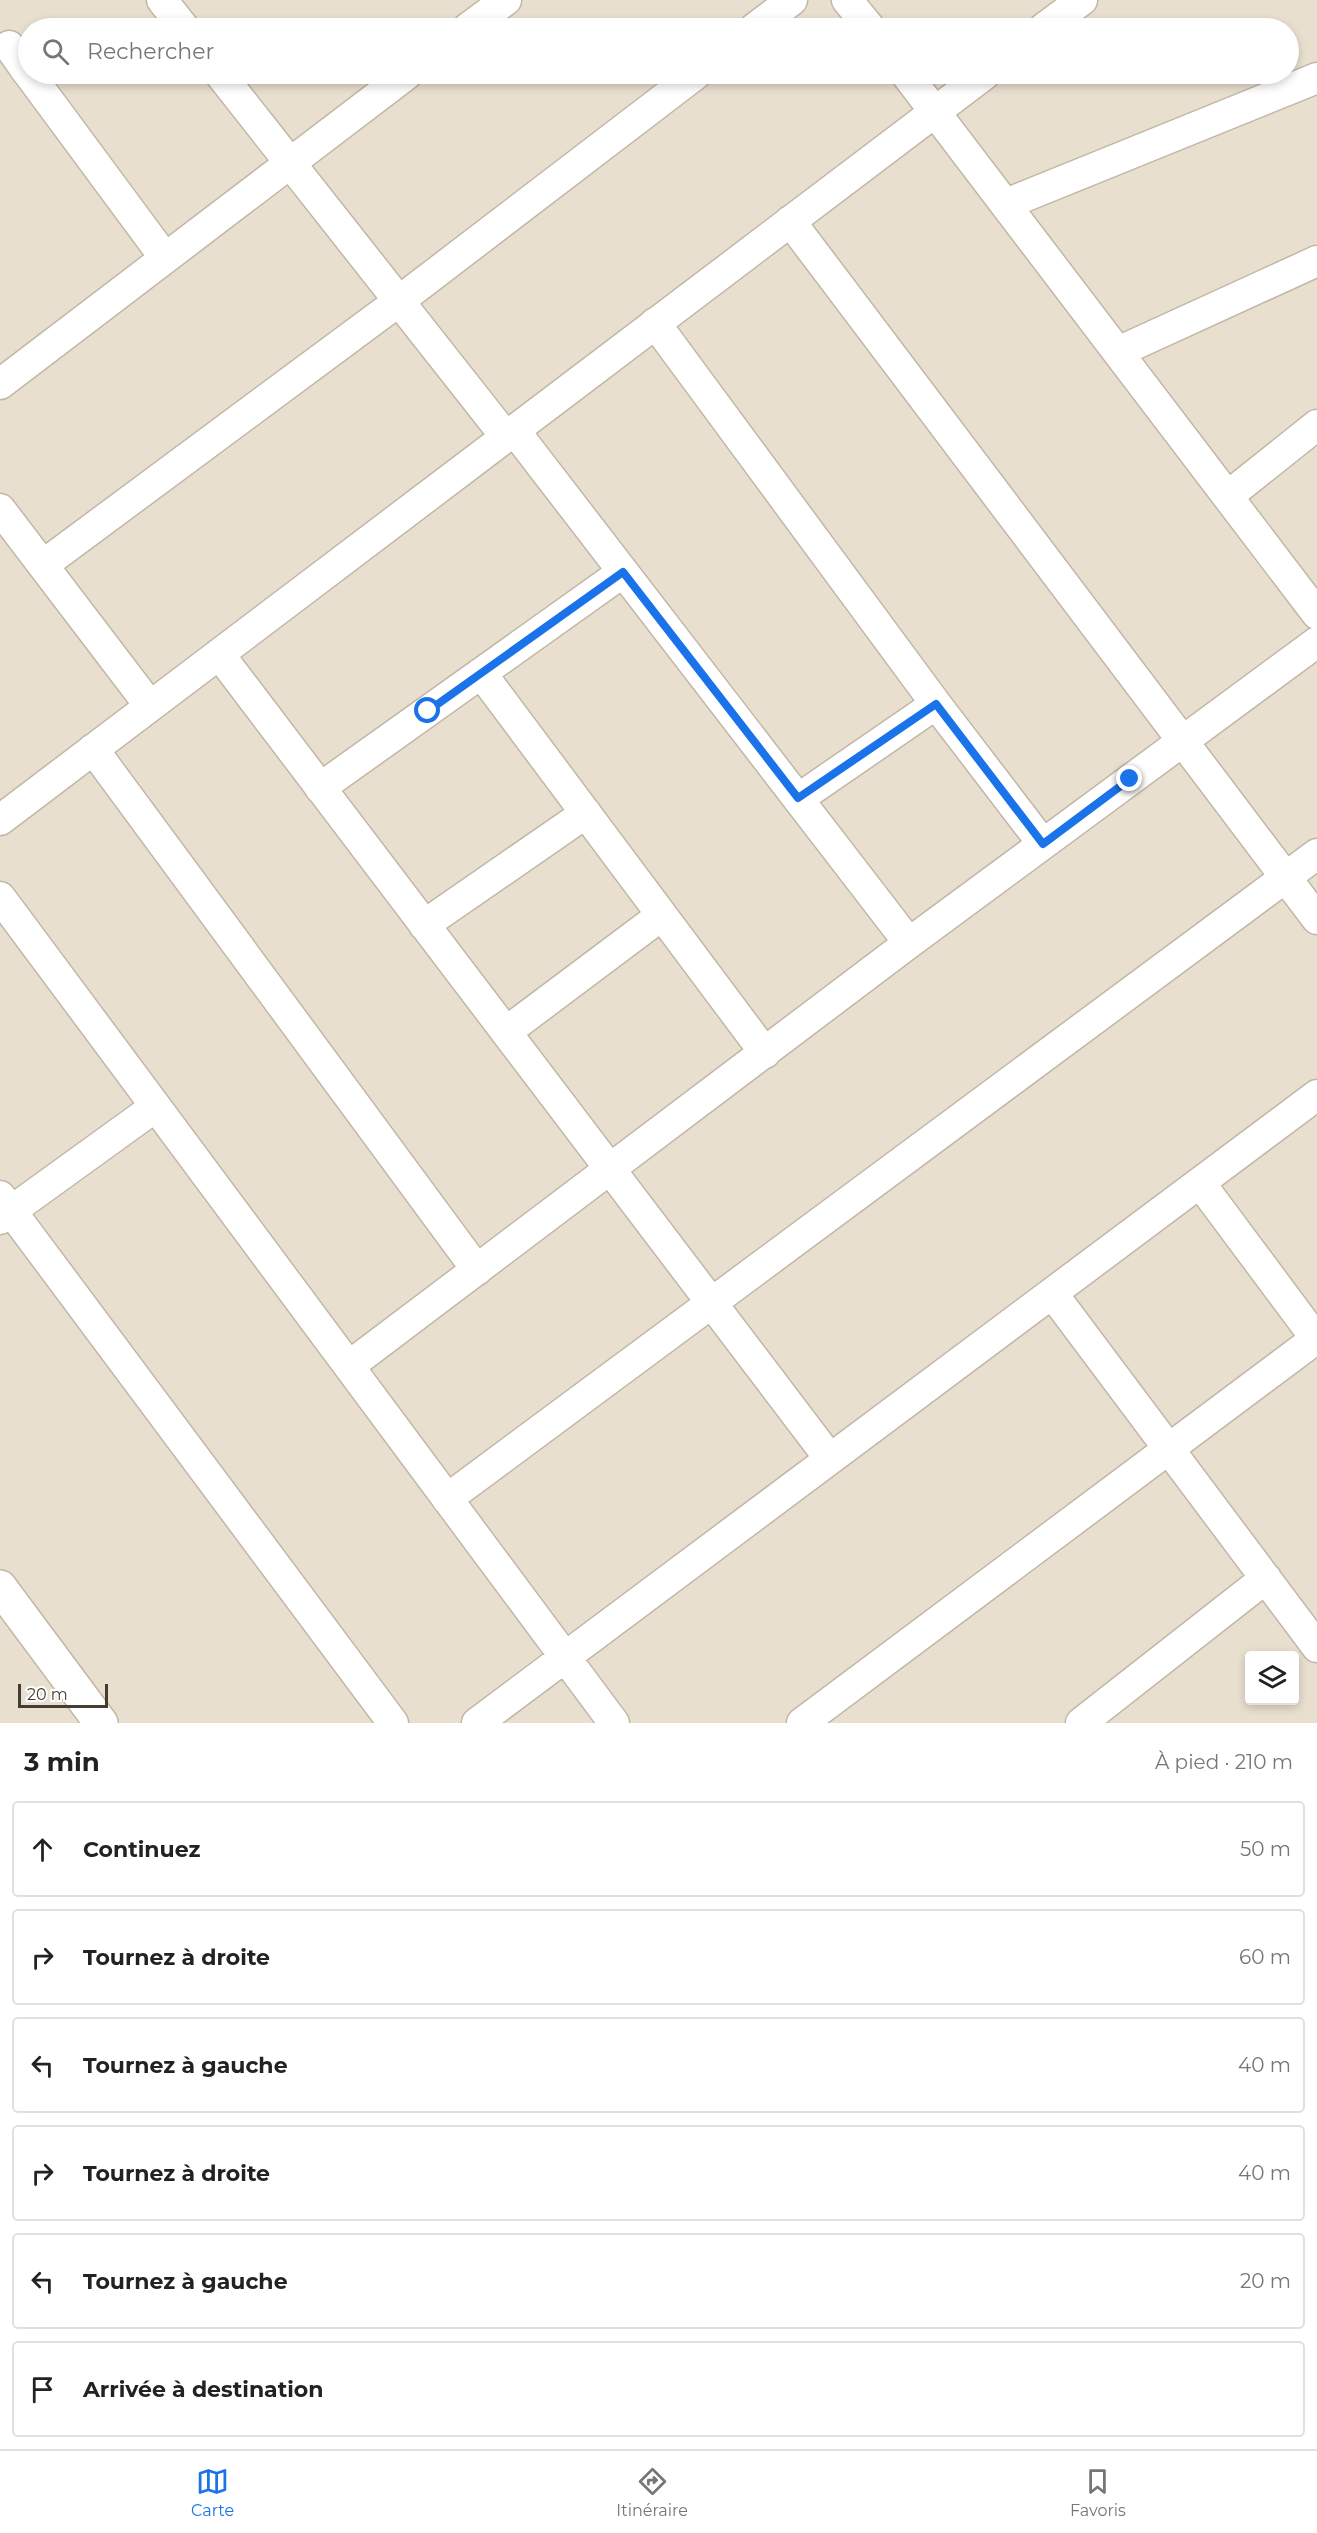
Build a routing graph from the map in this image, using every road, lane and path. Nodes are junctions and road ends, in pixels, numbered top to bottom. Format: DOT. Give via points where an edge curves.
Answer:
graph roads {
  1 [pos="162,0"];
  2 [pos="506,0"];
  3 [pos="792,0"];
  4 [pos="847,0"];
  5 [pos="1082,0"];
  6 [pos="176,18"];
  7 [pos="482,18"];
  8 [pos="768,18"];
  9 [pos="862,18"];
  10 [pos="1058,18"];
  11 [pos="9,46"];
  12 [pos="18,58"];
  13 [pos="1317,78"];
  14 [pos="37,84"];
  15 [pos="228,84"];
  16 [pos="394,84"];
  17 [pos="683,84"];
  18 [pos="914,84"];
  19 [pos="972,84"];
  20 [pos="936,111"];
  21 [pos="289,162"];
  22 [pos="1006,204"];
  23 [pos="790,221"];
  24 [pos="165,258"];
  25 [pos="1317,261"];
  26 [pos="399,301"];
  27 [pos="655,323"];
  28 [pos="1118,352"];
  29 [pos="0,384"];
  30 [pos="1317,425"];
  31 [pos="510,434"];
  32 [pos="1228,496"];
  33 [pos="0,509"];
  34 [pos="43,565"];
  35 [pos="623,572"];
  36 [pos="1317,614"];
  37 [pos="1317,642"];
  38 [pos="219,654"];
  39 [pos="481,673"];
  40 [pos="936,704"];
  41 [pos="150,706"];
  42 [pos="1183,740"];
  43 [pos="93,749"];
  44 [pos="320,788"];
  45 [pos="798,798"];
  46 [pos="586,813"];
  47 [pos="0,820"];
  48 [pos="1043,844"];
  49 [pos="1317,854"];
  50 [pos="1286,877"];
  51 [pos="0,897"];
  52 [pos="662,915"];
  53 [pos="1317,919"];
  54 [pos="424,925"];
  55 [pos="909,943"];
  56 [pos="506,1032"];
  57 [pos="765,1053"];
  58 [pos="1317,1095"];
  59 [pos="155,1107"];
  60 [pos="610,1170"];
  61 [pos="1200,1183"];
  62 [pos="4,1209"];
  63 [pos="477,1270"];
  64 [pos="1053,1293"];
  65 [pos="711,1302"];
  66 [pos="1317,1339"];
  67 [pos="349,1366"];
  68 [pos="1169,1450"];
  69 [pos="830,1459"];
  70 [pos="447,1499"];
  71 [pos="1266,1578"];
  72 [pos="0,1587"];
  73 [pos="1317,1647"];
  74 [pos="565,1657"];
  75 [pos="101,1723"];
  76 [pos="393,1723"];
  77 [pos="477,1723"];
  78 [pos="614,1723"];
  79 [pos="801,1723"];
  80 [pos="1081,1723"];
  1 -- 6 [label="street"];
  2 -- 7 [label="street"];
  3 -- 8 [label="street"];
  4 -- 9 [label="street"];
  5 -- 10 [label="street"];
  11 -- 12 [label="street"];
  13 -- 22 [label="street"];
  14 -- 24 [label="street"];
  15 -- 21 [label="street"];
  16 -- 21 [label="street"];
  17 -- 26 [label="street"];
  18 -- 20 [label="street"];
  19 -- 20 [label="street"];
  20 -- 22 [label="street"];
  20 -- 23 [label="street"];
  21 -- 24 [label="street"];
  21 -- 26 [label="street"];
  22 -- 28 [label="street"];
  23 -- 27 [label="street"];
  23 -- 42 [label="street"];
  24 -- 29 [label="street"];
  25 -- 28 [label="street"];
  26 -- 31 [label="street"];
  26 -- 34 [label="street"];
  27 -- 31 [label="street"];
  27 -- 40 [label="street"];
  28 -- 32 [label="street"];
  30 -- 32 [label="street"];
  31 -- 35 [label="street"];
  31 -- 38 [label="street"];
  32 -- 36 [label="street"];
  33 -- 34 [label="street"];
  34 -- 41 [label="street"];
  35 -- 39 [label="street"];
  35 -- 45 [label="street"];
  37 -- 42 [label="street"];
  38 -- 41 [label="street"];
  38 -- 44 [label="street"];
  39 -- 44 [label="street"];
  39 -- 46 [label="street"];
  40 -- 45 [label="street"];
  40 -- 48 [label="street"];
  41 -- 43 [label="street"];
  42 -- 48 [label="street"];
  42 -- 50 [label="street"];
  43 -- 47 [label="street"];
  43 -- 63 [label="street"];
  44 -- 54 [label="street"];
  45 -- 55 [label="street"];
  46 -- 52 [label="street"];
  46 -- 54 [label="street"];
  48 -- 55 [label="street"];
  49 -- 50 [label="street"];
  50 -- 53 [label="street"];
  50 -- 65 [label="street"];
  51 -- 59 [label="street"];
  52 -- 56 [label="street"];
  52 -- 57 [label="street"];
  54 -- 56 [label="street"];
  55 -- 57 [label="street"];
  56 -- 60 [label="street"];
  57 -- 60 [label="street"];
  58 -- 61 [label="street"];
  59 -- 62 [label="street"];
  59 -- 67 [label="street"];
  60 -- 63 [label="street"];
  60 -- 65 [label="street"];
  61 -- 64 [label="street"];
  61 -- 66 [label="street"];
  62 -- 76 [label="street"];
  63 -- 67 [label="street"];
  64 -- 68 [label="street"];
  64 -- 69 [label="street"];
  65 -- 69 [label="street"];
  65 -- 70 [label="street"];
  66 -- 68 [label="street"];
  67 -- 70 [label="street"];
  68 -- 71 [label="street"];
  68 -- 79 [label="street"];
  69 -- 74 [label="street"];
  70 -- 74 [label="street"];
  71 -- 73 [label="street"];
  71 -- 80 [label="street"];
  72 -- 75 [label="street"];
  74 -- 77 [label="street"];
  74 -- 78 [label="street"];
}
